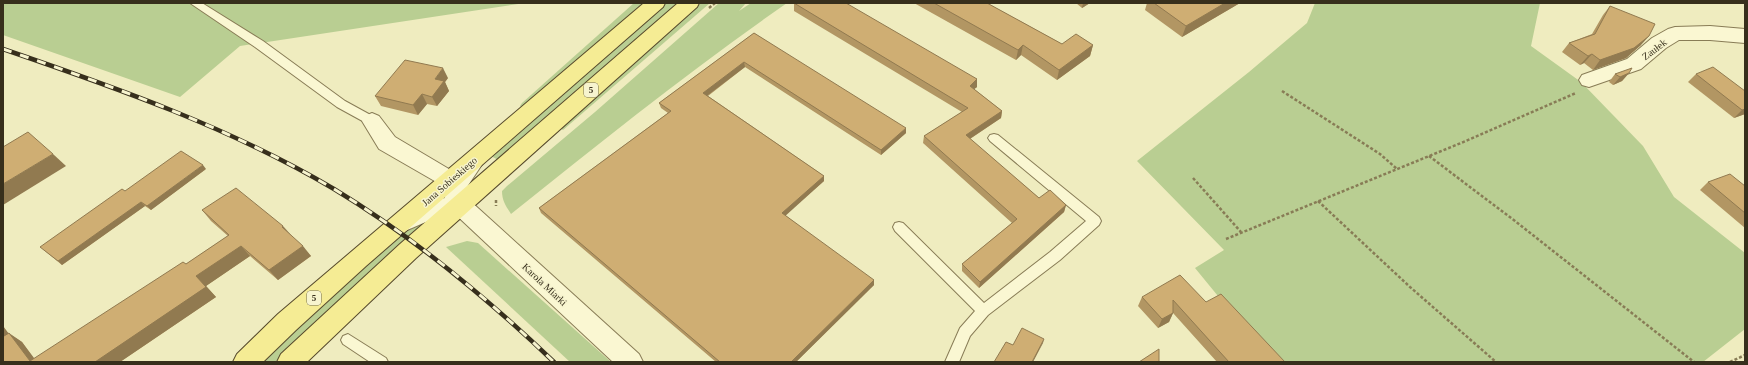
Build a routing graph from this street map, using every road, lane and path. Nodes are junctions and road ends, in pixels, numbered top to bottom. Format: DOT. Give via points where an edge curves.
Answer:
graph roads {
  1 [pos="195,3"];
  2 [pos="656,3"];
  3 [pos="690,3"];
  4 [pos="1745,36"];
  5 [pos="1589,80"];
  6 [pos="1282,91"];
  7 [pos="372,121"];
  8 [pos="994,138"];
  9 [pos="480,154"];
  10 [pos="1429,156"];
  11 [pos="1397,169"];
  12 [pos="1193,178"];
  13 [pos="450,180"];
  14 [pos="1318,201"];
  15 [pos="460,206"];
  16 [pos="899,227"];
  17 [pos="1241,232"];
  18 [pos="385,236"];
  19 [pos="1226,240"];
  20 [pos="983,311"];
  21 [pos="348,340"];
  22 [pos="1745,355"];
  23 [pos="246,362"];
  24 [pos="290,362"];
  25 [pos="381,362"];
  26 [pos="630,362"];
  27 [pos="952,362"];
  28 [pos="1496,362"];
  29 [pos="1694,362"];
  30 [pos="1730,362"];
  1 -- 7 [label="lane" via="259,44 341,104"];
  2 -- 9 [label="main road, Jana Sobieskiego / 5"];
  3 -- 15 [label="main road, 5"];
  4 -- 5 [label="street, Zaułek" via="1675,34 1659,43 1634,64"];
  5 -- 10 [label="path" via="1577,92 1566,98"];
  6 -- 11 [label="path" via="1380,154"];
  7 -- 13 [label="street" via="387,143"];
  8 -- 20 [label="lane" via="1095,221 1055,256"];
  9 -- 13 [label="main road, Jana Sobieskiego / 5"];
  9 -- 15 [label="street" via="456,185 454,194"];
  10 -- 11 [label="path"];
  10 -- 29 [label="path"];
  11 -- 14 [label="path"];
  12 -- 17 [label="path"];
  13 -- 18 [label="main road, Jana Sobieskiego / 5"];
  14 -- 17 [label="path"];
  14 -- 28 [label="path" via="1410,287"];
  15 -- 18 [label="street" via="427,211"];
  15 -- 24 [label="main road, 5" via="326,326"];
  15 -- 26 [label="street, Karola Miarki"];
  16 -- 20 [label="lane"];
  17 -- 19 [label="path"];
  18 -- 23 [label="main road, Jana Sobieskiego / 5" via="287,322"];
  20 -- 27 [label="lane" via="965,332"];
  21 -- 25 [label="lane"];
  22 -- 30 [label="path"];
}
